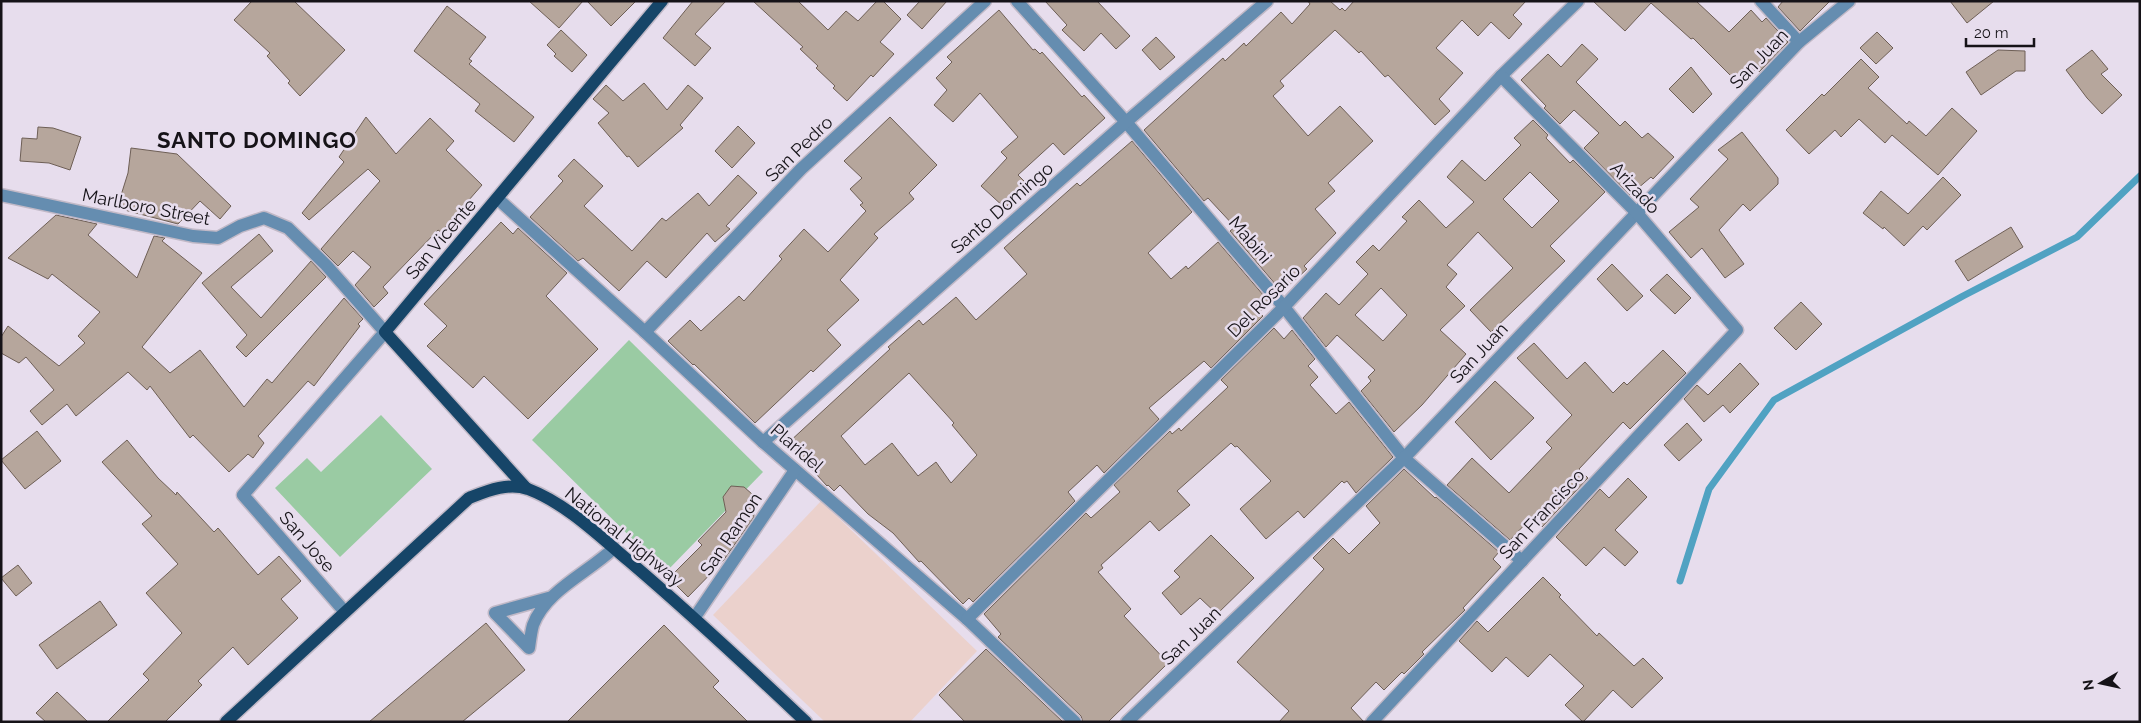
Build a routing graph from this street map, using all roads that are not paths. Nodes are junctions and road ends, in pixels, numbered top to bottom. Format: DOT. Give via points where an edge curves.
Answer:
graph roads {
  1 [pos="662,1"];
  2 [pos="985,1"];
  3 [pos="1017,1"];
  4 [pos="1267,1"];
  5 [pos="1578,1"];
  6 [pos="1761,1"];
  7 [pos="1849,1"];
  8 [pos="1799,42"];
  9 [pos="1502,76"];
  10 [pos="1126,122"];
  11 [pos="1,195"];
  12 [pos="498,199"];
  13 [pos="1636,212"];
  14 [pos="1284,307"];
  15 [pos="1737,330"];
  16 [pos="385,332"];
  17 [pos="646,332"];
  18 [pos="762,442"];
  19 [pos="1404,458"];
  20 [pos="795,470"];
  21 [pos="526,488"];
  22 [pos="243,495"];
  23 [pos="614,548"];
  24 [pos="1522,561"];
  25 [pos="552,597"];
  26 [pos="345,612"];
  27 [pos="695,617"];
  28 [pos="967,618"];
  29 [pos="226,722"];
  30 [pos="806,722"];
  31 [pos="1075,722"];
  32 [pos="1127,722"];
  33 [pos="1372,722"];
  1 -- 12 [label="main road, San Vicente"];
  2 -- 17 [label="street, San Pedro" via="801,169"];
  3 -- 10 [label="street, Mabini"];
  4 -- 10 [label="street, Santo Domingo"];
  5 -- 9 [label="street, Del Rosario"];
  6 -- 8 [label="street"];
  7 -- 8 [label="street, San Juan"];
  8 -- 13 [label="street, San Juan"];
  9 -- 13 [label="street, Arizado"];
  9 -- 14 [label="street, Del Rosario"];
  10 -- 14 [label="street, Mabini"];
  10 -- 18 [label="street, Santo Domingo"];
  11 -- 16 [label="street, Marlboro Street" via="193,236 218,238 264,218 288,228 326,265"];
  12 -- 16 [label="main road, San Vicente"];
  12 -- 17 [label="street, Plaridel"];
  13 -- 15 [label="street, Arizado"];
  13 -- 19 [label="street, San Juan"];
  14 -- 19 [label="street, Mabini"];
  14 -- 28 [label="street, Del Rosario"];
  15 -- 24 [label="street, San Francisco"];
  16 -- 21 [label="main road"];
  16 -- 22 [label="street, San Vicente"];
  17 -- 18 [label="street, Plaridel"];
  18 -- 20 [label="street, Plaridel"];
  19 -- 24 [label="street, Mabini"];
  19 -- 32 [label="street, San Juan"];
  20 -- 27 [label="street, San Ramon"];
  20 -- 28 [label="street, Plaridel"];
  21 -- 23 [label="main road, National Highway" via="581,520"];
  21 -- 26 [label="main road, National Highway" via="497,487 469,498"];
  22 -- 26 [label="street, San Jose"];
  23 -- 25 [label="street"];
  23 -- 27 [label="main road, National Highway"];
  24 -- 33 [label="street, San Francisco"];
  25 -- 25 [label="street" via="533,626 529,648 495,613"];
  26 -- 29 [label="main road, National Highway"];
  27 -- 30 [label="main road, National Highway"];
  28 -- 31 [label="street, Plaridel"];
}
